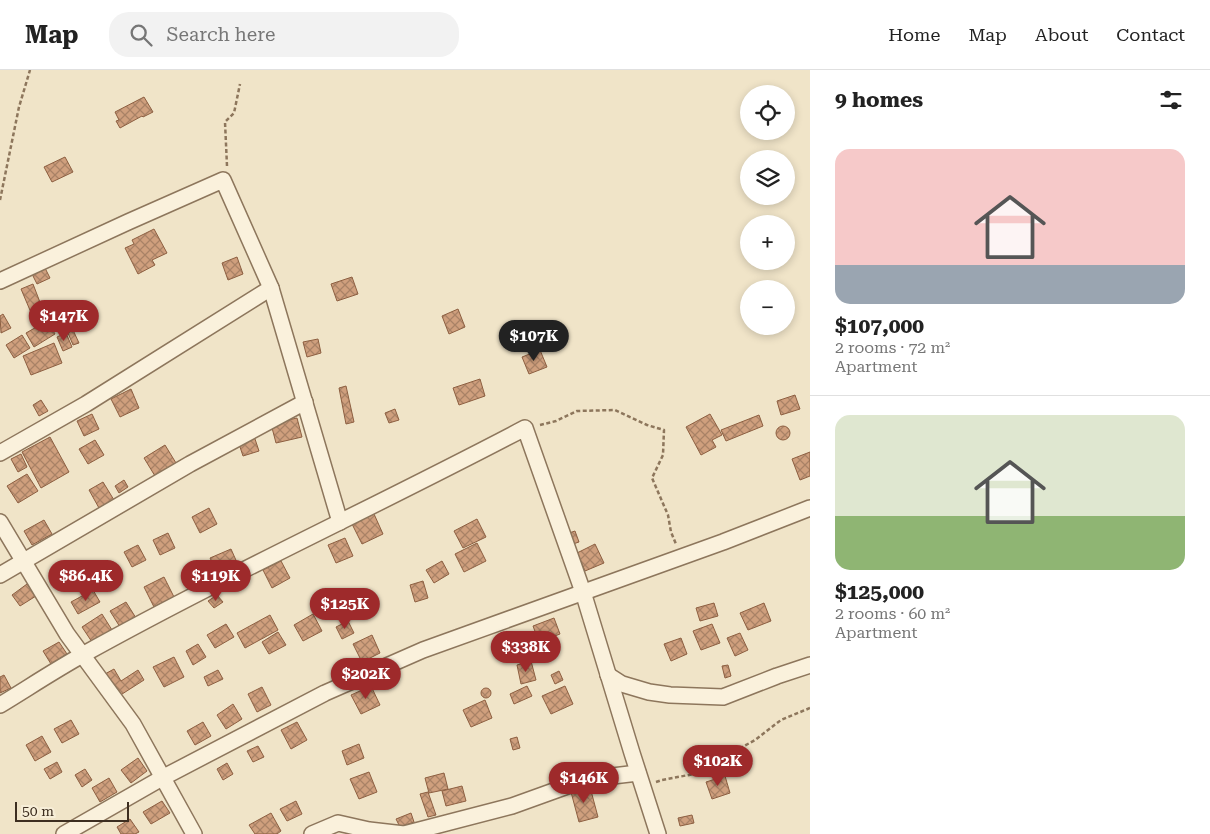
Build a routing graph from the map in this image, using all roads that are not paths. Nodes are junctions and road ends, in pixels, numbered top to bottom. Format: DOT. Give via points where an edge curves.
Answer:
graph roads {
  1 [pos="0,281"];
  2 [pos="271,288"];
  3 [pos="305,402"];
  4 [pos="0,453"];
  5 [pos="810,508"];
  6 [pos="0,522"];
  7 [pos="340,522"];
  8 [pos="23,562"];
  9 [pos="0,575"];
  10 [pos="583,592"];
  11 [pos="82,655"];
  12 [pos="810,665"];
  13 [pos="608,674"];
  14 [pos="0,705"];
  15 [pos="162,778"];
  16 [pos="640,780"];
  17 [pos="64,834"];
  18 [pos="194,834"];
  19 [pos="312,834"];
  20 [pos="658,834"];
  1 -- 2 [label="street" via="223,180"];
  2 -- 3 [label="street"];
  2 -- 4 [label="street" via="86,404"];
  3 -- 7 [label="street"];
  3 -- 8 [label="street" via="190,464"];
  5 -- 10 [label="street"];
  6 -- 8 [label="street"];
  7 -- 10 [label="street" via="525,428"];
  7 -- 11 [label="street"];
  8 -- 9 [label="street"];
  8 -- 11 [label="street"];
  10 -- 13 [label="street"];
  10 -- 15 [label="street" via="423,650 325,693"];
  11 -- 14 [label="street"];
  11 -- 15 [label="street" via="133,724"];
  12 -- 13 [label="street" via="723,697 649,692 622,684"];
  13 -- 16 [label="street"];
  15 -- 17 [label="street"];
  15 -- 18 [label="street"];
  16 -- 19 [label="street" via="587,779 512,806 404,834 338,823"];
  16 -- 20 [label="street"];
}
